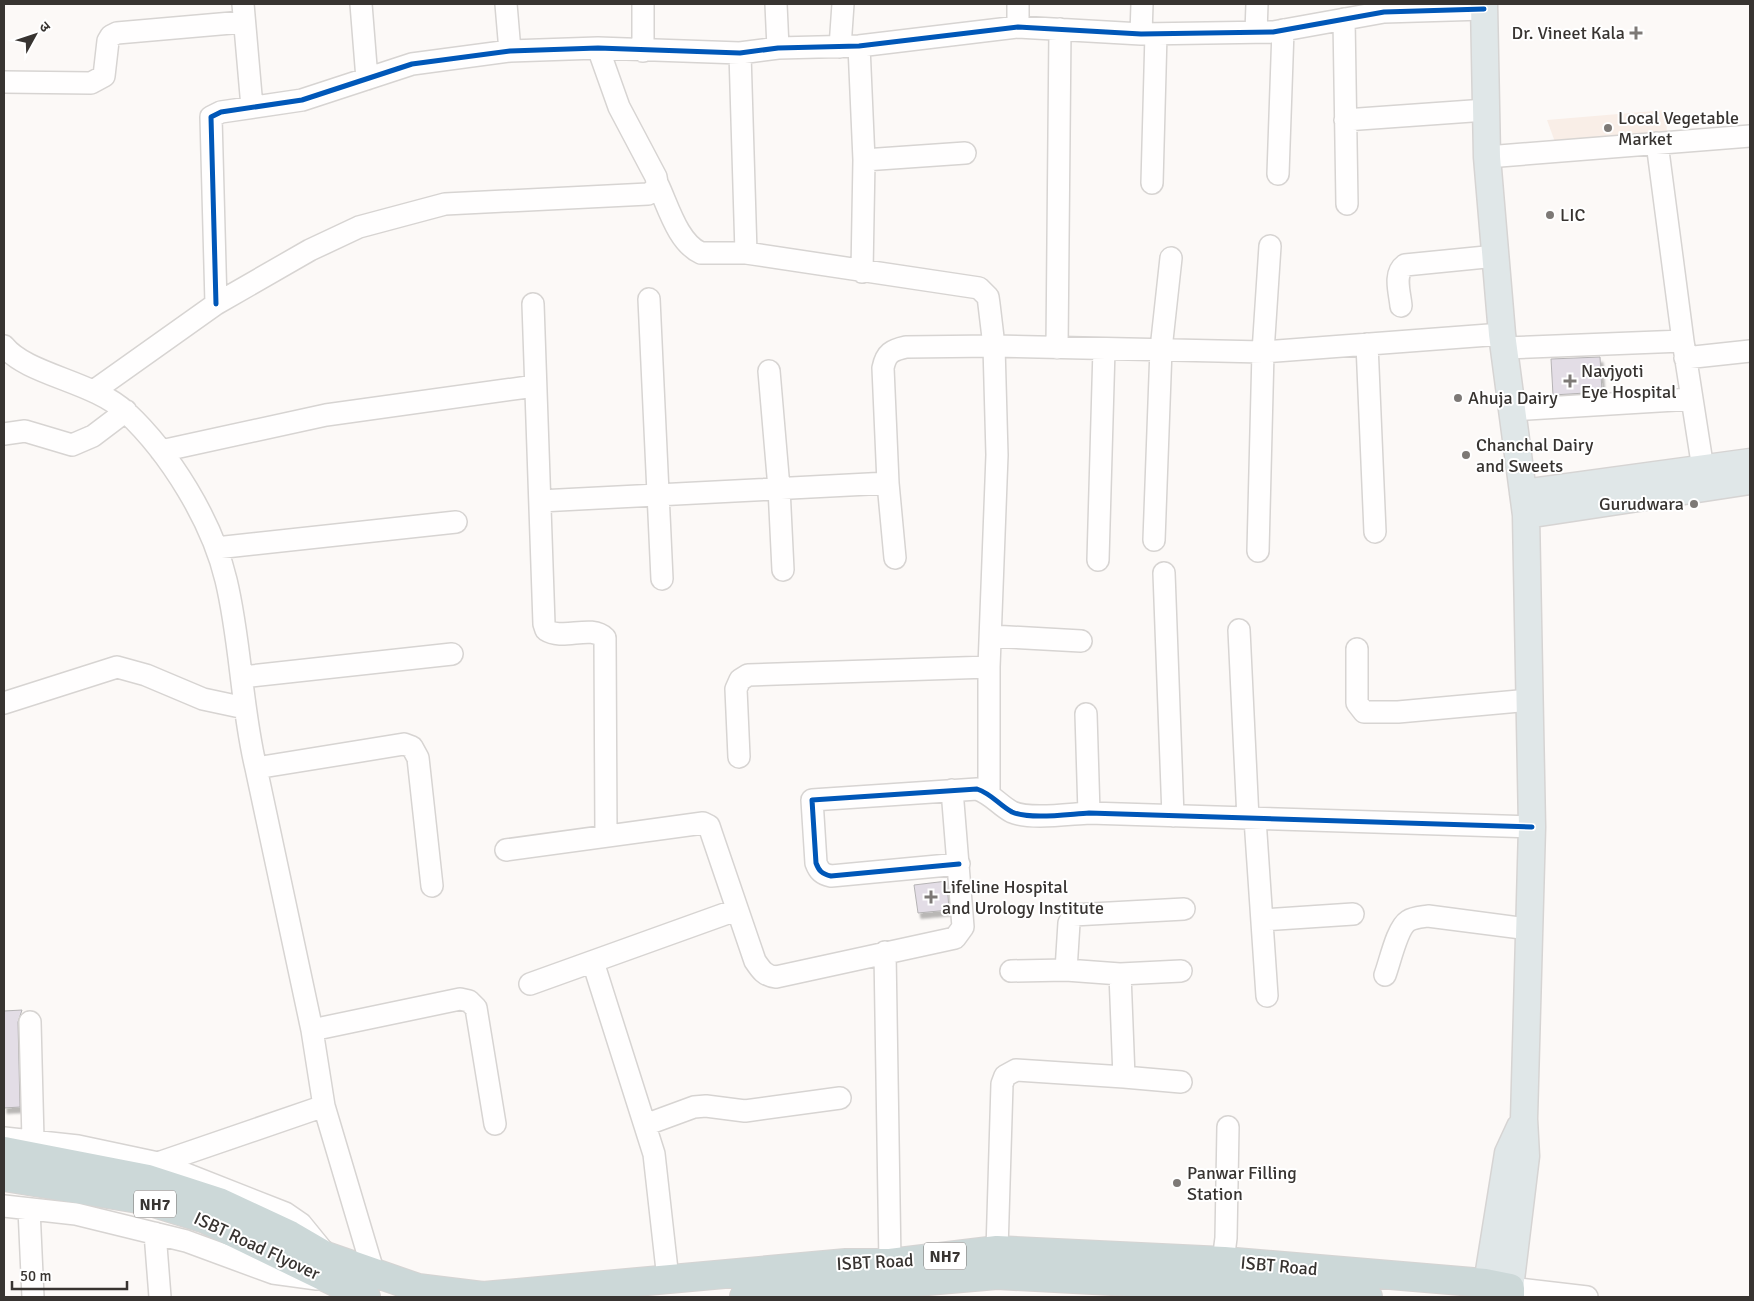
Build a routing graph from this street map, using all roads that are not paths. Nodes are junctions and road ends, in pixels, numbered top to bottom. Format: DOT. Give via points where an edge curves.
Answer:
graph roads {
  1 [pos="360,4"];
  2 [pos="506,4"];
  3 [pos="644,4"];
  4 [pos="776,4"];
  5 [pos="843,4"];
  6 [pos="1018,4"];
  7 [pos="1142,4"];
  8 [pos="1256,4"];
  9 [pos="1484,6"];
  10 [pos="242,13"];
  11 [pos="1344,19"];
  12 [pos="1018,27"];
  13 [pos="1060,29"];
  14 [pos="1283,30"];
  15 [pos="1256,32"];
  16 [pos="1149,34"];
  17 [pos="849,47"];
  18 [pos="598,48"];
  19 [pos="778,48"];
  20 [pos="510,51"];
  21 [pos="643,51"];
  22 [pos="740,53"];
  23 [pos="367,79"];
  24 [pos="4,82"];
  25 [pos="252,107"];
  26 [pos="1486,110"];
  27 [pos="1345,120"];
  28 [pos="1750,136"];
  29 [pos="1657,143"];
  30 [pos="965,152"];
  31 [pos="1487,156"];
  32 [pos="864,160"];
  33 [pos="1278,174"];
  34 [pos="1152,183"];
  35 [pos="658,184"];
  36 [pos="1346,204"];
  37 [pos="1270,246"];
  38 [pos="746,252"];
  39 [pos="1496,256"];
  40 [pos="1171,258"];
  41 [pos="862,272"];
  42 [pos="649,299"];
  43 [pos="216,304"];
  44 [pos="533,304"];
  45 [pos="1401,306"];
  46 [pos="1503,341"];
  47 [pos="1367,344"];
  48 [pos="4,346"];
  49 [pos="994,346"];
  50 [pos="1057,348"];
  51 [pos="1104,349"];
  52 [pos="1161,349"];
  53 [pos="1684,350"];
  54 [pos="1750,351"];
  55 [pos="1263,352"];
  56 [pos="768,371"];
  57 [pos="535,386"];
  58 [pos="95,390"];
  59 [pos="1692,399"];
  60 [pos="1512,410"];
  61 [pos="126,411"];
  62 [pos="4,434"];
  63 [pos="161,451"];
  64 [pos="1750,462"];
  65 [pos="1703,468"];
  66 [pos="1750,481"];
  67 [pos="888,483"];
  68 [pos="779,488"];
  69 [pos="658,494"];
  70 [pos="540,502"];
  71 [pos="1524,504"];
  72 [pos="456,522"];
  73 [pos="1375,532"];
  74 [pos="1154,540"];
  75 [pos="216,548"];
  76 [pos="1258,551"];
  77 [pos="896,558"];
  78 [pos="1098,560"];
  79 [pos="783,570"];
  80 [pos="1164,572"];
  81 [pos="662,579"];
  82 [pos="1239,630"];
  83 [pos="992,636"];
  84 [pos="1081,640"];
  85 [pos="1358,649"];
  86 [pos="452,654"];
  87 [pos="989,667"];
  88 [pos="242,677"];
  89 [pos="1530,700"];
  90 [pos="4,704"];
  91 [pos="245,708"];
  92 [pos="1086,714"];
  93 [pos="739,758"];
  94 [pos="256,768"];
  95 [pos="952,790"];
  96 [pos="989,793"];
  97 [pos="1090,813"];
  98 [pos="1173,816"];
  99 [pos="1252,819"];
  100 [pos="1532,826"];
  101 [pos="606,835"];
  102 [pos="506,850"];
  103 [pos="959,864"];
  104 [pos="432,886"];
  105 [pos="1184,909"];
  106 [pos="736,910"];
  107 [pos="1353,914"];
  108 [pos="1262,920"];
  109 [pos="1528,929"];
  110 [pos="885,952"];
  111 [pos="593,962"];
  112 [pos="1066,970"];
  113 [pos="1011,971"];
  114 [pos="1181,971"];
  115 [pos="1120,974"];
  116 [pos="1385,975"];
  117 [pos="530,984"];
  118 [pos="1267,996"];
  119 [pos="30,1022"];
  120 [pos="312,1030"];
  121 [pos="1124,1077"];
  122 [pos="1181,1082"];
  123 [pos="840,1098"];
  124 [pos="324,1106"];
  125 [pos="495,1124"];
  126 [pos="645,1125"];
  127 [pos="1228,1127"];
  128 [pos="4,1138"];
  129 [pos="33,1140"];
  130 [pos="4,1151"];
  131 [pos="158,1163"];
  132 [pos="4,1177"];
  133 [pos="4,1206"];
  134 [pos="29,1209"];
  135 [pos="155,1233"];
  136 [pos="998,1250"];
  137 [pos="890,1263"];
  138 [pos="329,1269"];
  139 [pos="1222,1274"];
  140 [pos="668,1279"];
  141 [pos="370,1285"];
  142 [pos="1496,1291"];
  143 [pos="847,1292"];
  144 [pos="416,1293"];
  145 [pos="1320,1295"];
  146 [pos="33,1297"];
  147 [pos="160,1297"];
  148 [pos="744,1297"];
  149 [pos="1368,1297"];
  150 [pos="1587,1297"];
  1 -- 23 [label="street"];
  2 -- 20 [label="street"];
  3 -- 21 [label="street"];
  4 -- 19 [label="street"];
  5 -- 17 [label="street"];
  6 -- 12 [label="street"];
  7 -- 16 [label="street"];
  8 -- 15 [label="street"];
  9 -- 11 [label="street" via="1384,12"];
  9 -- 26 [label="main road"];
  10 -- 24 [label="street" via="117,32 108,41 104,76 90,83"];
  10 -- 25 [label="street"];
  11 -- 14 [label="street"];
  11 -- 27 [label="street"];
  12 -- 13 [label="street"];
  12 -- 17 [label="street"];
  13 -- 16 [label="street"];
  13 -- 50 [label="street"];
  14 -- 15 [label="street"];
  14 -- 33 [label="street"];
  15 -- 16 [label="street"];
  16 -- 34 [label="street"];
  17 -- 19 [label="street"];
  17 -- 32 [label="street"];
  18 -- 20 [label="street"];
  18 -- 21 [label="street"];
  18 -- 35 [label="street" via="619,107"];
  19 -- 22 [label="street"];
  20 -- 23 [label="street" via="412,64"];
  21 -- 22 [label="street"];
  22 -- 38 [label="street"];
  23 -- 25 [label="street" via="302,100"];
  25 -- 43 [label="street" via="214,114 209,122"];
  26 -- 27 [label="street"];
  26 -- 31 [label="main road"];
  27 -- 36 [label="street"];
  28 -- 29 [label="street"];
  29 -- 31 [label="street"];
  29 -- 53 [label="street"];
  30 -- 32 [label="street"];
  31 -- 39 [label="main road"];
  32 -- 41 [label="street"];
  35 -- 38 [label="street" via="683,237 694,250 701,253"];
  35 -- 43 [label="street" via="656,190 648,194 445,204 386,218 310,250"];
  37 -- 55 [label="street"];
  38 -- 41 [label="street"];
  39 -- 45 [label="street" via="1405,266 1398,275"];
  39 -- 46 [label="main road"];
  40 -- 52 [label="street"];
  41 -- 49 [label="street" via="979,288 988,297"];
  42 -- 69 [label="street"];
  43 -- 58 [label="street"];
  44 -- 57 [label="street"];
  46 -- 47 [label="street"];
  46 -- 53 [label="street"];
  46 -- 60 [label="main road"];
  47 -- 55 [label="street"];
  47 -- 73 [label="street"];
  48 -- 58 [label="street" via="18,359"];
  49 -- 50 [label="street"];
  49 -- 67 [label="street" via="906,347 893,350 885,357"];
  49 -- 83 [label="street" via="997,455"];
  50 -- 51 [label="street"];
  51 -- 52 [label="street"];
  51 -- 78 [label="street"];
  52 -- 55 [label="street"];
  52 -- 74 [label="street"];
  53 -- 54 [label="street"];
  53 -- 59 [label="street"];
  55 -- 76 [label="street"];
  56 -- 68 [label="street"];
  57 -- 63 [label="street" via="326,415"];
  57 -- 70 [label="street"];
  58 -- 61 [label="street"];
  59 -- 60 [label="street"];
  59 -- 65 [label="street"];
  60 -- 71 [label="main road"];
  61 -- 62 [label="street" via="93,436 72,445 25,431"];
  61 -- 63 [label="street"];
  63 -- 75 [label="street" via="208,527"];
  64 -- 65 [label="main road"];
  65 -- 71 [label="main road"];
  66 -- 71 [label="main road"];
  67 -- 68 [label="street"];
  67 -- 77 [label="street"];
  68 -- 69 [label="street"];
  68 -- 79 [label="street"];
  69 -- 70 [label="street"];
  69 -- 81 [label="street"];
  70 -- 101 [label="street" via="546,630 557,634 596,633 605,638"];
  71 -- 89 [label="main road"];
  72 -- 75 [label="street"];
  75 -- 88 [label="street" via="232,609"];
  80 -- 98 [label="street"];
  82 -- 99 [label="street"];
  83 -- 84 [label="street"];
  83 -- 87 [label="street"];
  85 -- 89 [label="street" via="1357,703 1364,712"];
  86 -- 88 [label="street"];
  87 -- 93 [label="street" via="748,675 736,688"];
  87 -- 96 [label="street"];
  88 -- 91 [label="street"];
  89 -- 100 [label="main road"];
  90 -- 91 [label="street" via="117,667 146,675 203,699"];
  91 -- 94 [label="street"];
  92 -- 97 [label="street"];
  94 -- 104 [label="street" via="409,744 418,758"];
  94 -- 120 [label="street"];
  95 -- 96 [label="street" via="977,789"];
  95 -- 103 [label="street"];
  95 -- 103 [label="street" via="812,800 816,863 823,874 830,876"];
  96 -- 97 [label="street" via="1000,804 1022,815"];
  97 -- 98 [label="street"];
  98 -- 99 [label="street"];
  99 -- 100 [label="street"];
  99 -- 108 [label="street"];
  100 -- 109 [label="main road"];
  101 -- 102 [label="street"];
  101 -- 106 [label="street" via="703,823 709,826"];
  103 -- 110 [label="street" via="963,927 955,938"];
  105 -- 112 [label="street" via="1073,915 1069,923"];
  106 -- 110 [label="street" via="755,961 768,976 776,977"];
  106 -- 111 [label="street"];
  107 -- 108 [label="street"];
  108 -- 118 [label="street"];
  109 -- 116 [label="street" via="1417,917 1401,929"];
  109 -- 142 [label="main road" via="1524,1120 1508,1154 1489,1271"];
  110 -- 137 [label="street"];
  111 -- 117 [label="street"];
  111 -- 126 [label="street"];
  112 -- 113 [label="street"];
  112 -- 115 [label="street"];
  114 -- 115 [label="street"];
  115 -- 121 [label="street"];
  119 -- 129 [label="street"];
  120 -- 124 [label="street"];
  120 -- 125 [label="street" via="460,999 469,1001 476,1008"];
  121 -- 122 [label="street"];
  121 -- 136 [label="street" via="1016,1070 1005,1076 1002,1084"];
  123 -- 126 [label="street" via="744,1111 694,1107"];
  124 -- 131 [label="street"];
  124 -- 141 [label="street"];
  126 -- 140 [label="street" via="654,1154"];
  127 -- 139 [label="street"];
  128 -- 129 [label="street"];
  129 -- 131 [label="street"];
  130 -- 138 [label="highway, ISBT Road Flyover / NH7" via="148,1179 219,1202 290,1235"];
  131 -- 138 [label="street" via="285,1213 301,1224"];
  132 -- 138 [label="highway, ISBT Road Flyover / NH7" via="144,1200 205,1218 296,1265"];
  133 -- 134 [label="street"];
  134 -- 135 [label="street" via="76,1214"];
  134 -- 146 [label="street"];
  135 -- 138 [label="street" via="273,1272"];
  135 -- 147 [label="street"];
  136 -- 137 [label="highway, ISBT Road / NH7"];
  136 -- 139 [label="highway, ISBT Road / NH7"];
  137 -- 140 [label="highway, ISBT Road / NH7" via="846,1263"];
  138 -- 141 [label="highway, NH7"];
  139 -- 142 [label="highway, ISBT Road / NH7"];
  139 -- 143 [label="highway, NH7" via="997,1275"];
  139 -- 145 [label="highway, NH7"];
  140 -- 144 [label="highway, ISBT Road / NH7" via="483,1296"];
  141 -- 144 [label="highway, ISBT Road / NH7"];
  142 -- 150 [label="street"];
  143 -- 148 [label="highway, NH7"];
  145 -- 149 [label="highway, NH7"];
}
